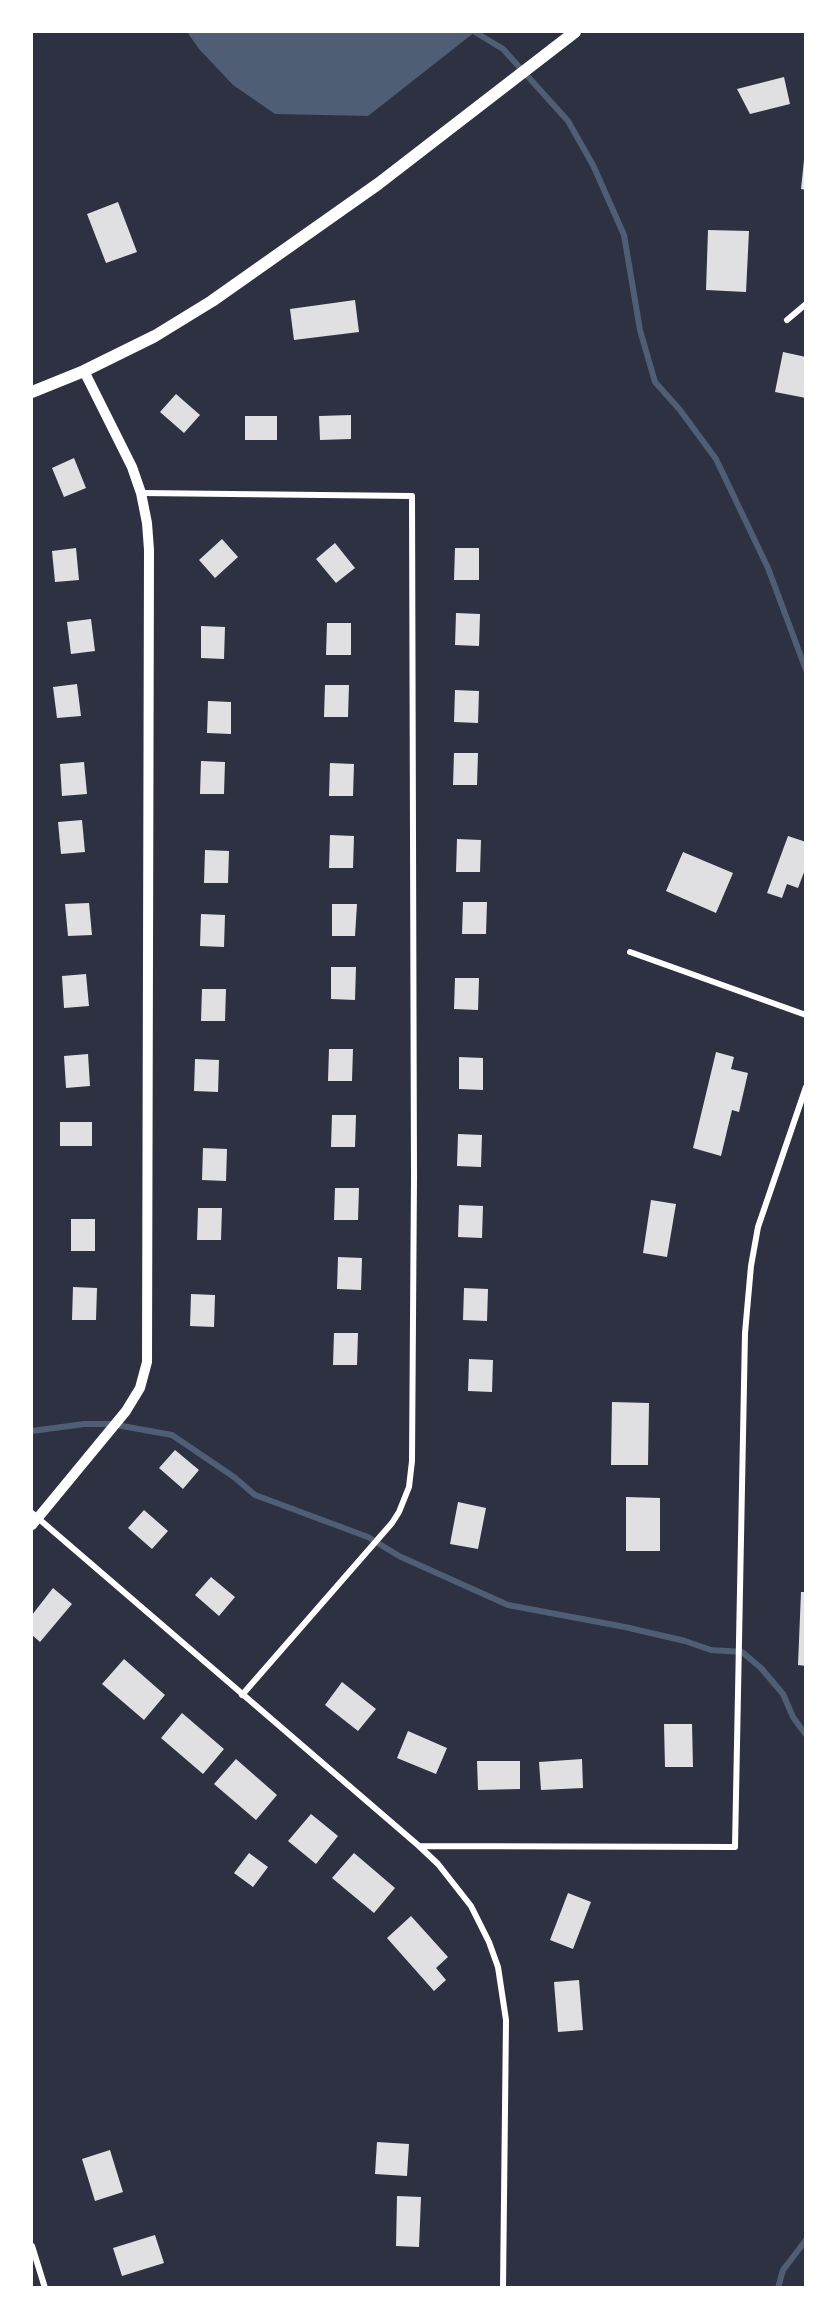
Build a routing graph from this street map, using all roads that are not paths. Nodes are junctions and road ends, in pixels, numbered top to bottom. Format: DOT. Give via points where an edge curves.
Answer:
graph roads {
  1 [pos="575,32"];
  2 [pos="806,304"];
  3 [pos="787,320"];
  4 [pos="84,371"];
  5 [pos="32,392"];
  6 [pos="141,493"];
  7 [pos="630,952"];
  8 [pos="806,1015"];
  9 [pos="806,1087"];
  10 [pos="33,1519"];
  11 [pos="242,1695"];
  12 [pos="419,1846"];
  13 [pos="32,2246"];
  14 [pos="45,2288"];
  15 [pos="503,2288"];
  1 -- 4 [label="main road" via="378,184 212,302"];
  2 -- 3 [label="street"];
  4 -- 5 [label="main road"];
  4 -- 6 [label="street"];
  6 -- 10 [label="street" via="149,549 147,1362 140,1388 126,1411"];
  6 -- 11 [label="street" via="412,496 412,1461 405,1500 392,1523"];
  7 -- 8 [label="street"];
  9 -- 12 [label="street" via="758,1227 751,1266 745,1333 735,1847"];
  10 -- 11 [label="street"];
  11 -- 12 [label="street"];
  12 -- 15 [label="street" via="471,1906 489,1942 503,1993"];
  13 -- 14 [label="street"];
}
